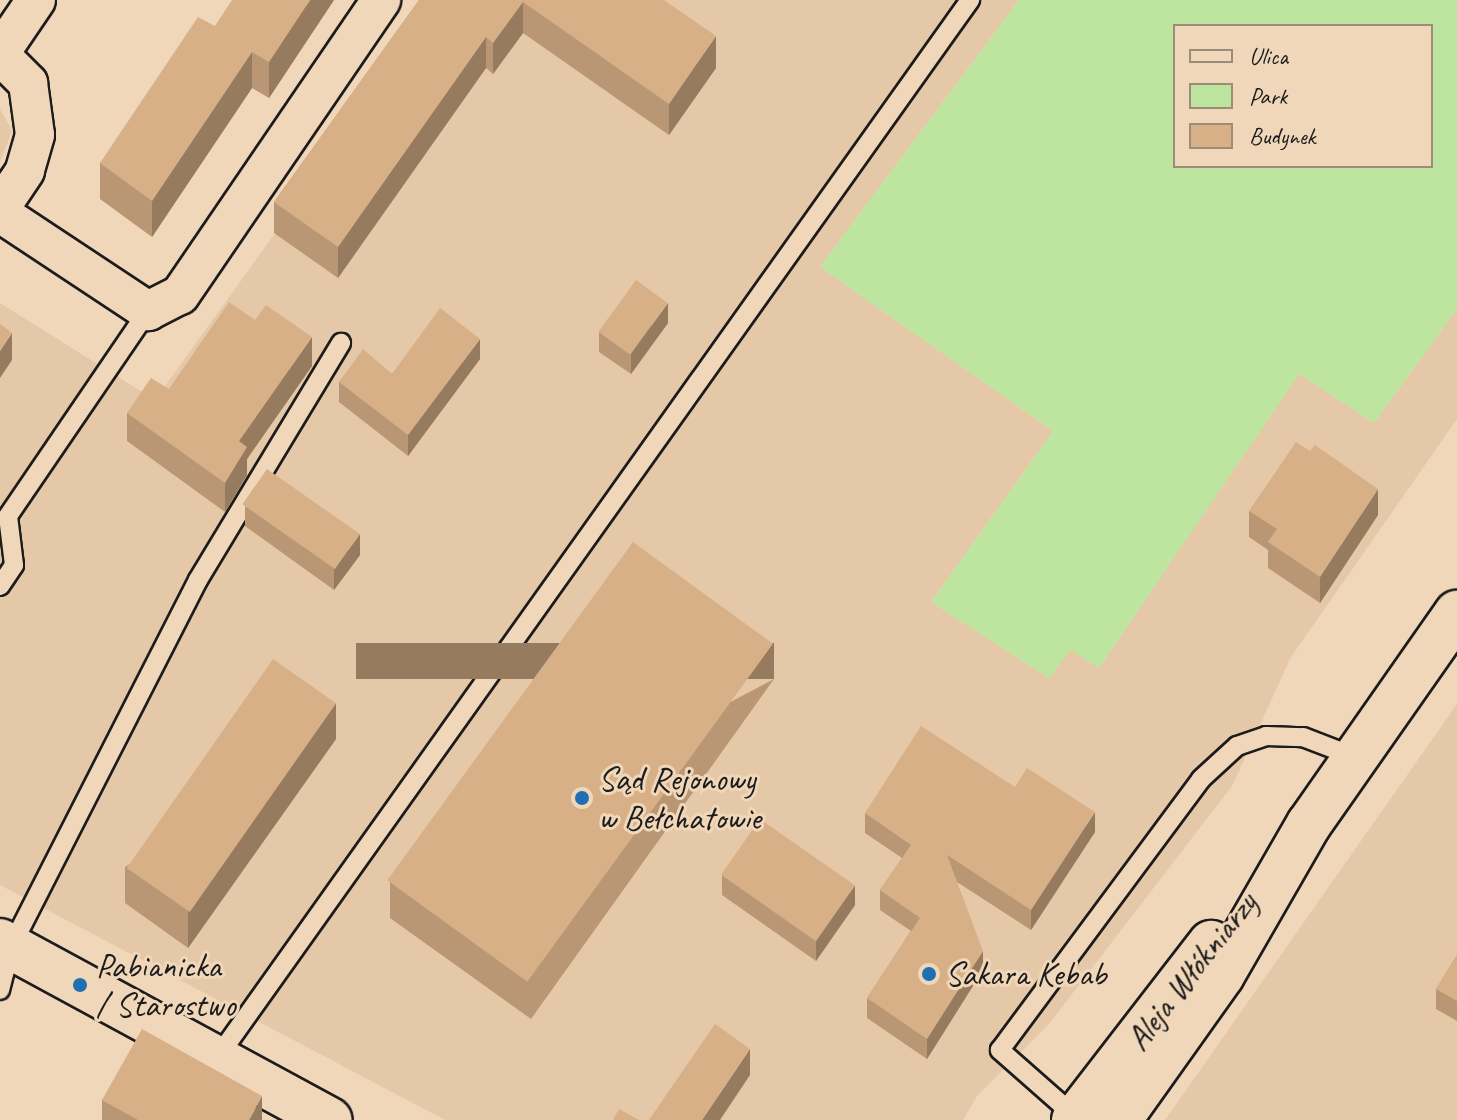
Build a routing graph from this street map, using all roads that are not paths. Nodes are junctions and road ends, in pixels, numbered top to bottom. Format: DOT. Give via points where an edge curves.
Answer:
graph roads {
  1 [pos="36,0"];
  2 [pos="381,0"];
  3 [pos="970,0"];
  4 [pos="0,54"];
  5 [pos="0,210"];
  6 [pos="148,311"];
  7 [pos="341,343"];
  8 [pos="0,586"];
  9 [pos="1457,613"];
  10 [pos="1355,757"];
  11 [pos="6,944"];
  12 [pos="0,990"];
  13 [pos="217,1058"];
  14 [pos="1088,1119"];
  15 [pos="330,1120"];
  1 -- 4 [label="street"];
  2 -- 6 [label="street" via="180,295"];
  3 -- 13 [label="lane"];
  4 -- 5 [label="street" via="28,83 35,135 25,171"];
  5 -- 6 [label="street"];
  6 -- 8 [label="lane" via="8,516 14,565"];
  7 -- 11 [label="lane" via="198,580"];
  9 -- 10 [label="main road, Aleja Włókniarzy"];
  10 -- 14 [label="main road, Aleja Włókniarzy" via="1309,824 1222,975"];
  10 -- 14 [label="lane" via="1284,734 1237,746 1217,759 1000,1050"];
  11 -- 12 [label="lane"];
  11 -- 13 [label="main road"];
  13 -- 15 [label="main road"];
}
